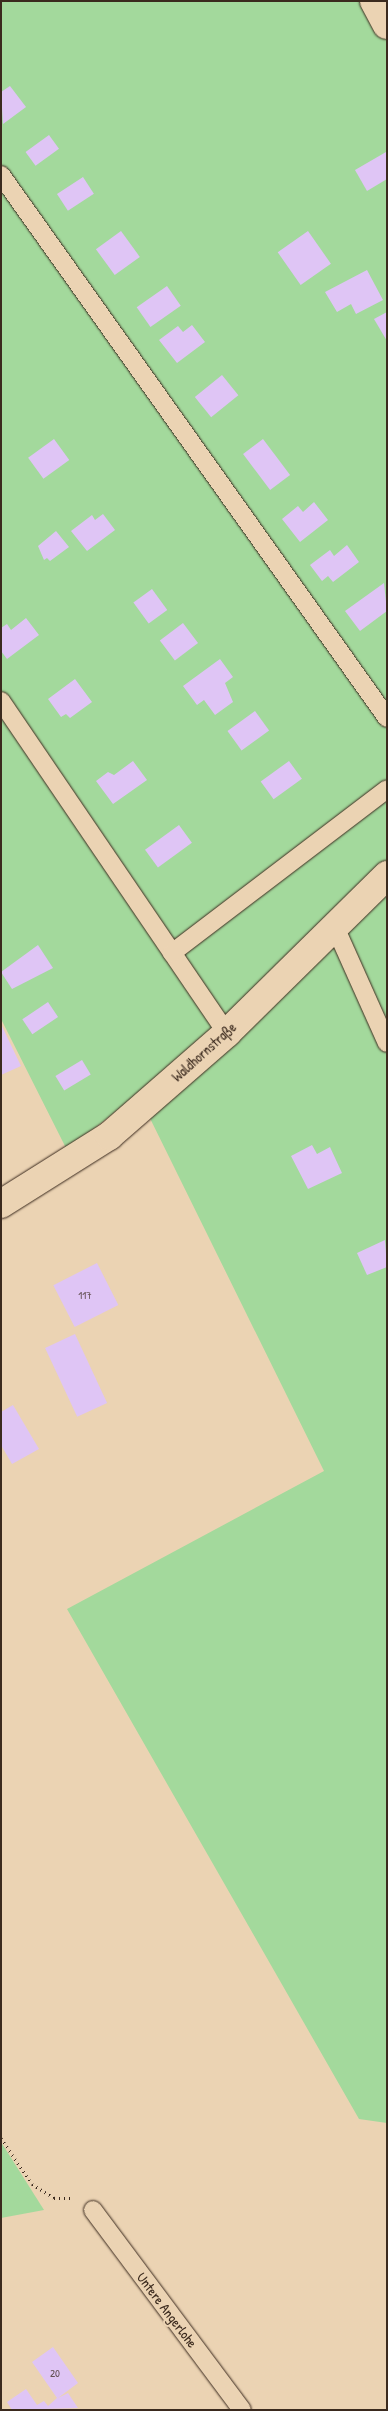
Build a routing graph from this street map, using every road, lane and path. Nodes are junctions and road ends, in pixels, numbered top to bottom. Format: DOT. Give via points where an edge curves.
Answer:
graph roads {
  1 [pos="374,1"];
  2 [pos="387,26"];
  3 [pos="1,175"];
  4 [pos="1,701"];
  5 [pos="387,718"];
  6 [pos="387,789"];
  7 [pos="387,874"];
  8 [pos="335,927"];
  9 [pos="172,953"];
  10 [pos="226,1033"];
  11 [pos="387,1043"];
  12 [pos="1,1204"];
  13 [pos="1,2138"];
  14 [pos="94,2210"];
  15 [pos="242,2410"];
  1 -- 2 [label="street"];
  3 -- 5 [label="lane"];
  4 -- 9 [label="lane"];
  6 -- 9 [label="lane"];
  7 -- 8 [label="street, Waldhornstraße"];
  8 -- 10 [label="street, Waldhornstraße"];
  8 -- 11 [label="lane"];
  9 -- 10 [label="lane"];
  10 -- 12 [label="street, Waldhornstraße" via="109,1136"];
  13 -- 14 [label="path" via="32,2184 54,2198 71,2198"];
  14 -- 15 [label="lane, Untere Angerlohe"];
}
